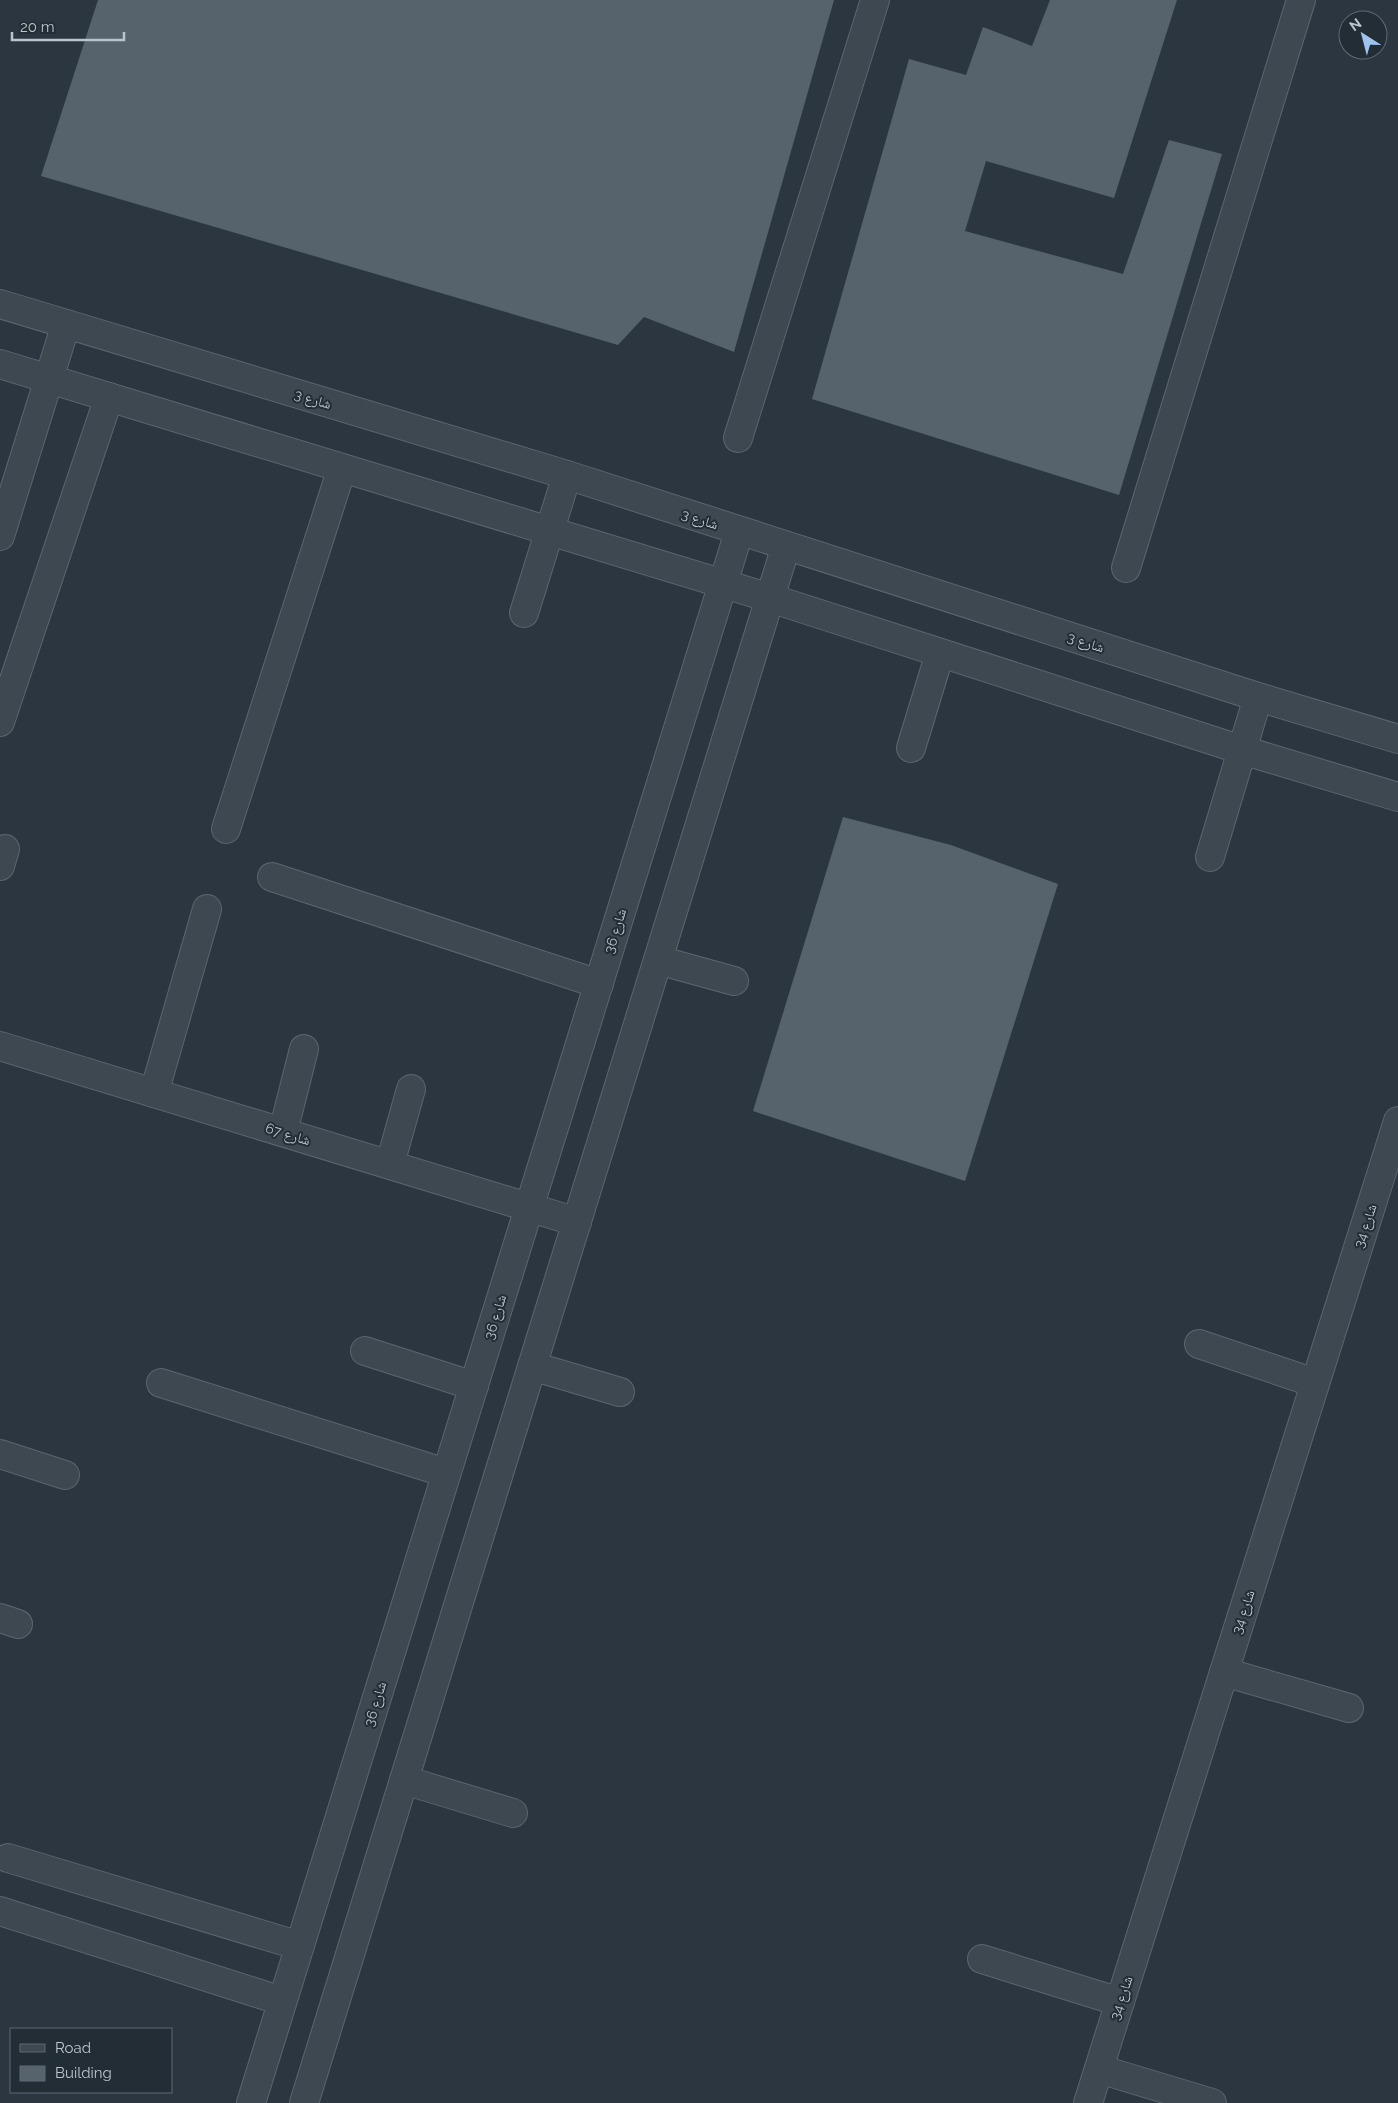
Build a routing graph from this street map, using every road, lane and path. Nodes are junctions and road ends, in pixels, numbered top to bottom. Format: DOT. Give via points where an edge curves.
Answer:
graph roads {
  1 [pos="875,0"];
  2 [pos="1301,0"];
  3 [pos="0,304"];
  4 [pos="66,324"];
  5 [pos="0,364"];
  6 [pos="49,379"];
  7 [pos="108,397"];
  8 [pos="738,438"];
  9 [pos="342,468"];
  10 [pos="567,476"];
  11 [pos="550,531"];
  12 [pos="739,532"];
  13 [pos="0,536"];
  14 [pos="786,546"];
  15 [pos="1126,568"];
  16 [pos="723,585"];
  17 [pos="770,598"];
  18 [pos="524,613"];
  19 [pos="940,653"];
  20 [pos="1258,697"];
  21 [pos="0,722"];
  22 [pos="1398,738"];
  23 [pos="911,748"];
  24 [pos="1242,750"];
  25 [pos="1398,798"];
  26 [pos="226,829"];
  27 [pos="1210,857"];
  28 [pos="272,878"];
  29 [pos="208,909"];
  30 [pos="658,960"];
  31 [pos="734,981"];
  32 [pos="599,984"];
  33 [pos="0,1046"];
  34 [pos="304,1049"];
  35 [pos="411,1089"];
  36 [pos="154,1093"];
  37 [pos="1398,1121"];
  38 [pos="283,1132"];
  39 [pos="390,1164"];
  40 [pos="529,1207"];
  41 [pos="577,1222"];
  42 [pos="1199,1344"];
  43 [pos="365,1351"];
  44 [pos="532,1366"];
  45 [pos="161,1383"];
  46 [pos="1315,1383"];
  47 [pos="474,1386"];
  48 [pos="620,1392"];
  49 [pos="0,1454"];
  50 [pos="446,1473"];
  51 [pos="65,1475"];
  52 [pos="1224,1672"];
  53 [pos="1349,1708"];
  54 [pos="404,1780"];
  55 [pos="513,1813"];
  56 [pos="8,1858"];
  57 [pos="0,1911"];
  58 [pos="300,1946"];
  59 [pos="982,1959"];
  60 [pos="282,2001"];
  61 [pos="1120,2002"];
  62 [pos="1099,2069"];
  63 [pos="251,2103"];
  64 [pos="304,2103"];
  65 [pos="1088,2103"];
  66 [pos="1212,2103"];
  1 -- 8 [label="street"];
  2 -- 15 [label="street"];
  3 -- 4 [label="street, شارع 3"];
  4 -- 6 [label="street"];
  4 -- 10 [label="street, شارع 3"];
  5 -- 6 [label="street"];
  6 -- 7 [label="street"];
  6 -- 13 [label="street"];
  7 -- 9 [label="street"];
  7 -- 21 [label="street"];
  9 -- 11 [label="street"];
  9 -- 26 [label="street"];
  10 -- 11 [label="street"];
  10 -- 12 [label="street, شارع 3"];
  11 -- 16 [label="street"];
  11 -- 18 [label="street"];
  12 -- 14 [label="street, شارع 3"];
  12 -- 16 [label="street, شارع 36"];
  14 -- 17 [label="street"];
  14 -- 20 [label="street, شارع 3"];
  16 -- 17 [label="street"];
  16 -- 32 [label="street, شارع 36"];
  17 -- 19 [label="street"];
  17 -- 30 [label="street"];
  19 -- 23 [label="street"];
  19 -- 24 [label="street"];
  20 -- 22 [label="street, شارع 3"];
  20 -- 24 [label="street"];
  24 -- 25 [label="street"];
  24 -- 27 [label="street"];
  28 -- 32 [label="street"];
  29 -- 36 [label="street"];
  30 -- 31 [label="street"];
  30 -- 41 [label="street"];
  32 -- 40 [label="street, شارع 36"];
  33 -- 36 [label="street, شارع 67"];
  34 -- 38 [label="street"];
  35 -- 39 [label="street"];
  36 -- 38 [label="street, شارع 67"];
  37 -- 46 [label="street, شارع 34"];
  38 -- 39 [label="street, شارع 67"];
  39 -- 40 [label="street, شارع 67"];
  40 -- 41 [label="street, شارع 67"];
  40 -- 47 [label="street, شارع 36"];
  41 -- 44 [label="street"];
  42 -- 46 [label="street"];
  43 -- 47 [label="street"];
  44 -- 48 [label="street"];
  44 -- 54 [label="street"];
  45 -- 50 [label="street"];
  46 -- 52 [label="street, شارع 34"];
  47 -- 50 [label="street, شارع 36"];
  49 -- 51 [label="street"];
  50 -- 58 [label="street, شارع 36"];
  52 -- 53 [label="street"];
  52 -- 61 [label="street, شارع 34"];
  54 -- 55 [label="street"];
  54 -- 64 [label="street"];
  56 -- 58 [label="street"];
  57 -- 60 [label="street"];
  58 -- 60 [label="street, شارع 36"];
  59 -- 61 [label="street"];
  60 -- 63 [label="street, شارع 36"];
  61 -- 62 [label="street, شارع 34"];
  62 -- 65 [label="street, شارع 34"];
  62 -- 66 [label="street"];
}
